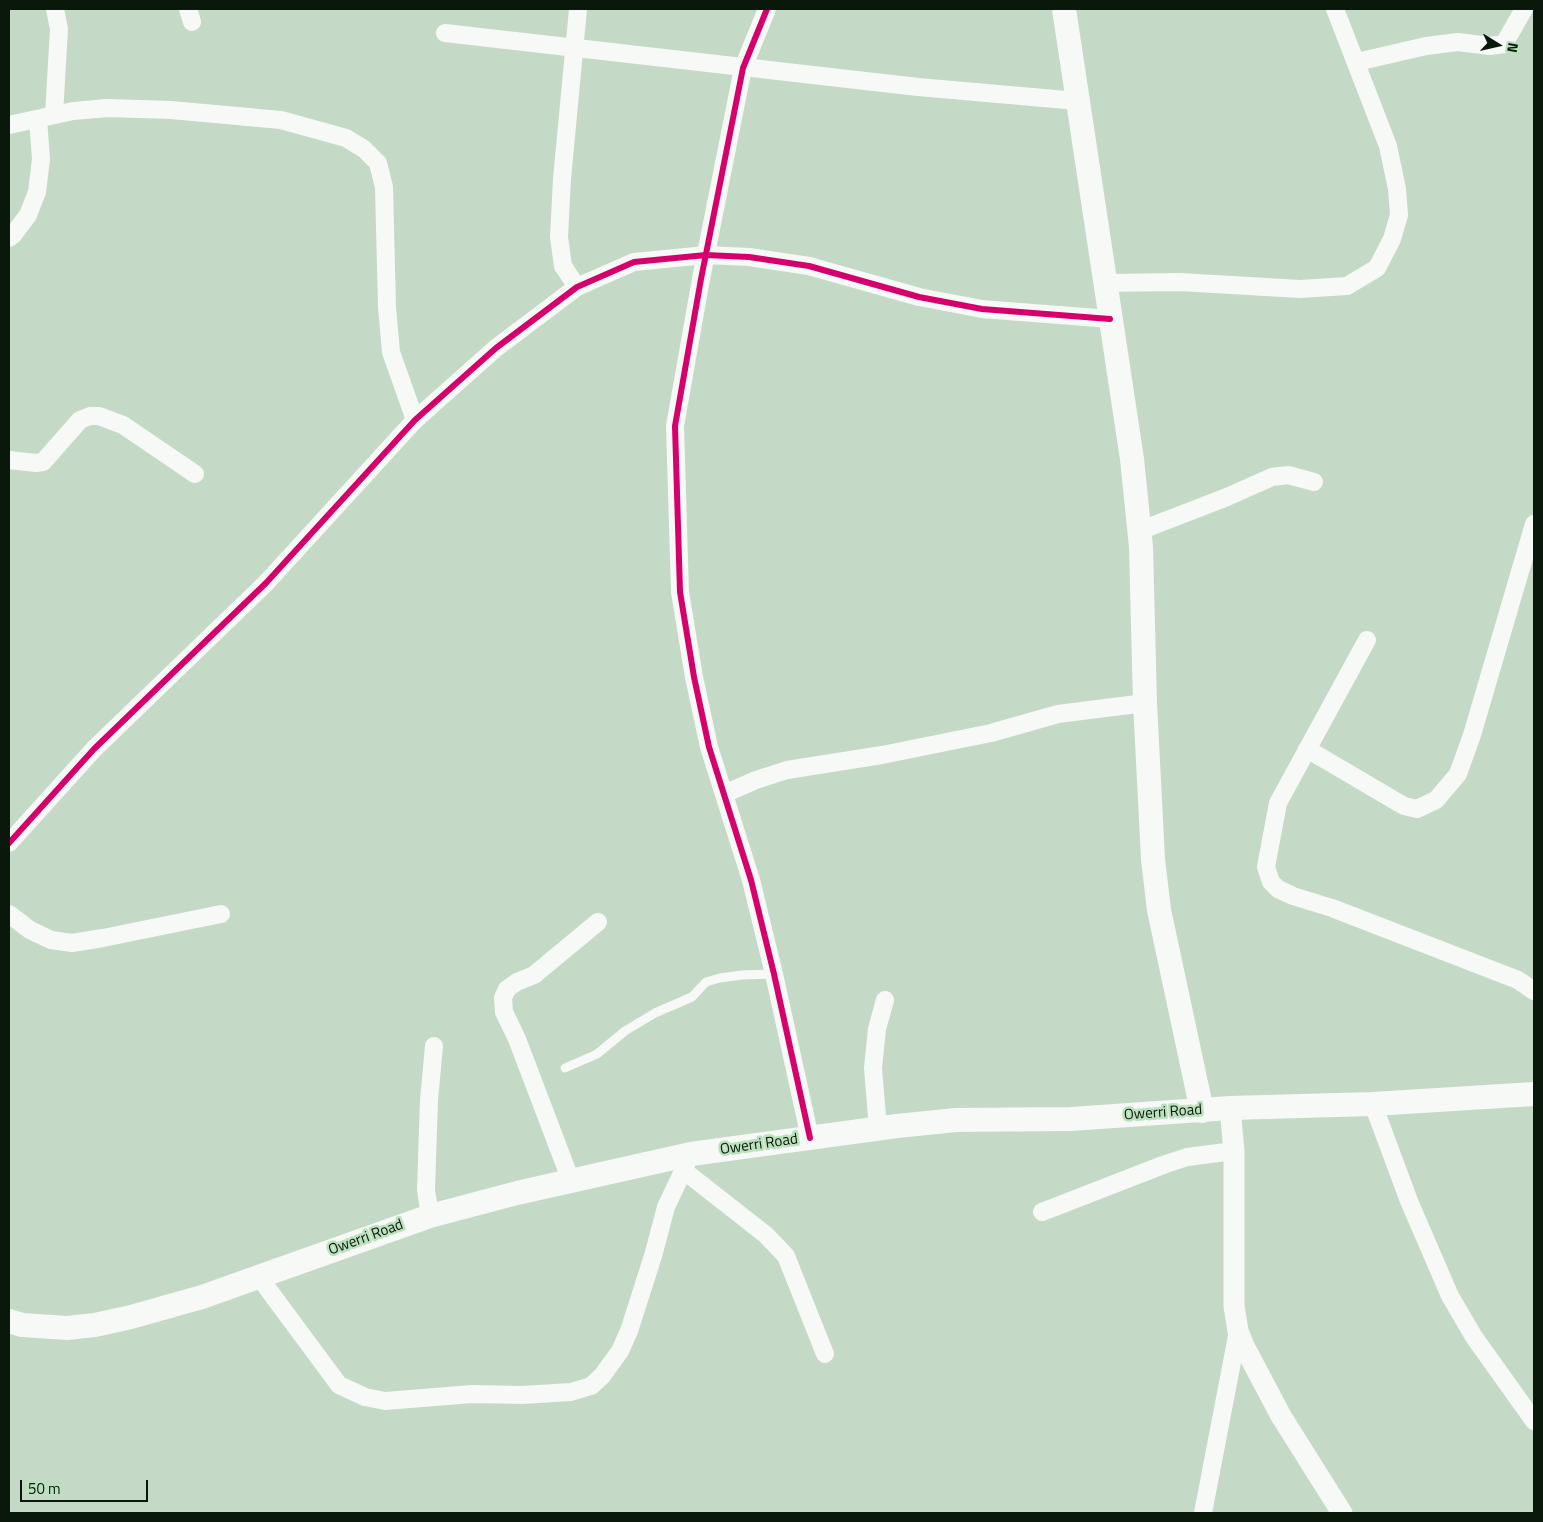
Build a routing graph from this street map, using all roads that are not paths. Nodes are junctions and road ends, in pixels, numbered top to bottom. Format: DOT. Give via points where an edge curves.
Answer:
graph roads {
  1 [pos="55,9"];
  2 [pos="578,9"];
  3 [pos="767,9"];
  4 [pos="1064,9"];
  5 [pos="1335,9"];
  6 [pos="1524,9"];
  7 [pos="445,32"];
  8 [pos="574,48"];
  9 [pos="1357,62"];
  10 [pos="743,68"];
  11 [pos="1078,101"];
  12 [pos="46,117"];
  13 [pos="9,125"];
  14 [pos="9,238"];
  15 [pos="706,255"];
  16 [pos="1105,283"];
  17 [pos="577,287"];
  18 [pos="1110,319"];
  19 [pos="415,420"];
  20 [pos="9,460"];
  21 [pos="195,474"];
  22 [pos="1314,482"];
  23 [pos="1534,524"];
  24 [pos="1139,531"];
  25 [pos="1366,640"];
  26 [pos="1145,703"];
  27 [pos="1307,749"];
  28 [pos="724,794"];
  29 [pos="12,833"];
  30 [pos="9,914"];
  31 [pos="221,914"];
  32 [pos="598,922"];
  33 [pos="774,974"];
  34 [pos="1534,991"];
  35 [pos="886,1000"];
  36 [pos="434,1046"];
  37 [pos="565,1068"];
  38 [pos="1534,1094"];
  39 [pos="1373,1104"];
  40 [pos="1230,1108"];
  41 [pos="1202,1111"];
  42 [pos="878,1129"];
  43 [pos="810,1138"];
  44 [pos="1234,1151"];
  45 [pos="687,1162"];
  46 [pos="571,1181"];
  47 [pos="1042,1212"];
  48 [pos="430,1216"];
  49 [pos="259,1277"];
  50 [pos="13,1327"];
  51 [pos="1238,1331"];
  52 [pos="825,1354"];
  53 [pos="1534,1421"];
  54 [pos="1203,1513"];
  55 [pos="1342,1513"];
  1 -- 12 [label="street" via="59,29"];
  2 -- 8 [label="street"];
  3 -- 10 [label="street"];
  4 -- 11 [label="main road"];
  5 -- 9 [label="street"];
  6 -- 9 [label="street" via="1504,44 1490,46 1458,42"];
  7 -- 8 [label="street"];
  8 -- 10 [label="street"];
  8 -- 17 [label="street" via="558,237 563,266"];
  9 -- 16 [label="street" via="1388,146 1400,215 1392,240 1377,268 1347,286 1300,289 1180,282"];
  10 -- 11 [label="street"];
  10 -- 15 [label="street"];
  11 -- 16 [label="main road"];
  12 -- 13 [label="street"];
  12 -- 14 [label="street" via="36,192 28,215"];
  12 -- 19 [label="street" via="73,111 125,109 281,120 346,138 364,149 378,163 384,187 391,352"];
  15 -- 17 [label="street" via="634,262"];
  15 -- 18 [label="street" via="749,257 809,266 918,297 982,309"];
  15 -- 28 [label="street" via="676,426 680,592 708,747"];
  16 -- 18 [label="main road"];
  17 -- 19 [label="street" via="496,348"];
  18 -- 24 [label="main road" via="1132,460"];
  19 -- 29 [label="street" via="266,584 94,749"];
  20 -- 21 [label="street" via="43,462 80,420 99,416 123,425"];
  22 -- 24 [label="street" via="1288,475 1272,478"];
  23 -- 27 [label="street" via="1472,735 1458,774 1436,800 1417,809 1404,806"];
  24 -- 26 [label="main road"];
  25 -- 27 [label="street"];
  26 -- 28 [label="street" via="1058,714 991,733 788,770"];
  26 -- 41 [label="main road" via="1153,859 1159,910"];
  27 -- 34 [label="street" via="1278,803 1266,867 1270,882 1293,896 1518,980"];
  28 -- 33 [label="street" via="751,880"];
  30 -- 31 [label="street" via="30,930 51,940 72,943"];
  32 -- 46 [label="street" via="534,975 507,989 504,998 504,1012"];
  33 -- 37 [label="lane" via="742,975 706,982 692,997 655,1013 625,1031 597,1054"];
  33 -- 43 [label="street"];
  35 -- 42 [label="street" via="877,1029 873,1068"];
  36 -- 48 [label="street" via="426,1190"];
  38 -- 39 [label="main road, Owerri Road"];
  39 -- 40 [label="main road, Owerri Road"];
  39 -- 53 [label="street" via="1409,1201 1450,1296 1474,1337"];
  40 -- 41 [label="main road, Owerri Road"];
  40 -- 44 [label="street"];
  41 -- 42 [label="main road, Owerri Road" via="1071,1119 956,1120"];
  42 -- 43 [label="main road, Owerri Road"];
  43 -- 45 [label="main road, Owerri Road"];
  44 -- 47 [label="street" via="1171,1162"];
  44 -- 51 [label="street" via="1234,1306"];
  45 -- 46 [label="main road, Owerri Road"];
  45 -- 49 [label="street" via="666,1207 653,1256 620,1351 591,1386 571,1392 472,1394 385,1401 365,1397 339,1385"];
  45 -- 52 [label="street" via="786,1256"];
  46 -- 48 [label="main road, Owerri Road"];
  48 -- 49 [label="main road, Owerri Road"];
  49 -- 50 [label="main road, Owerri Road" via="202,1297 95,1325"];
  51 -- 54 [label="street"];
  51 -- 55 [label="street" via="1282,1416"];
}
